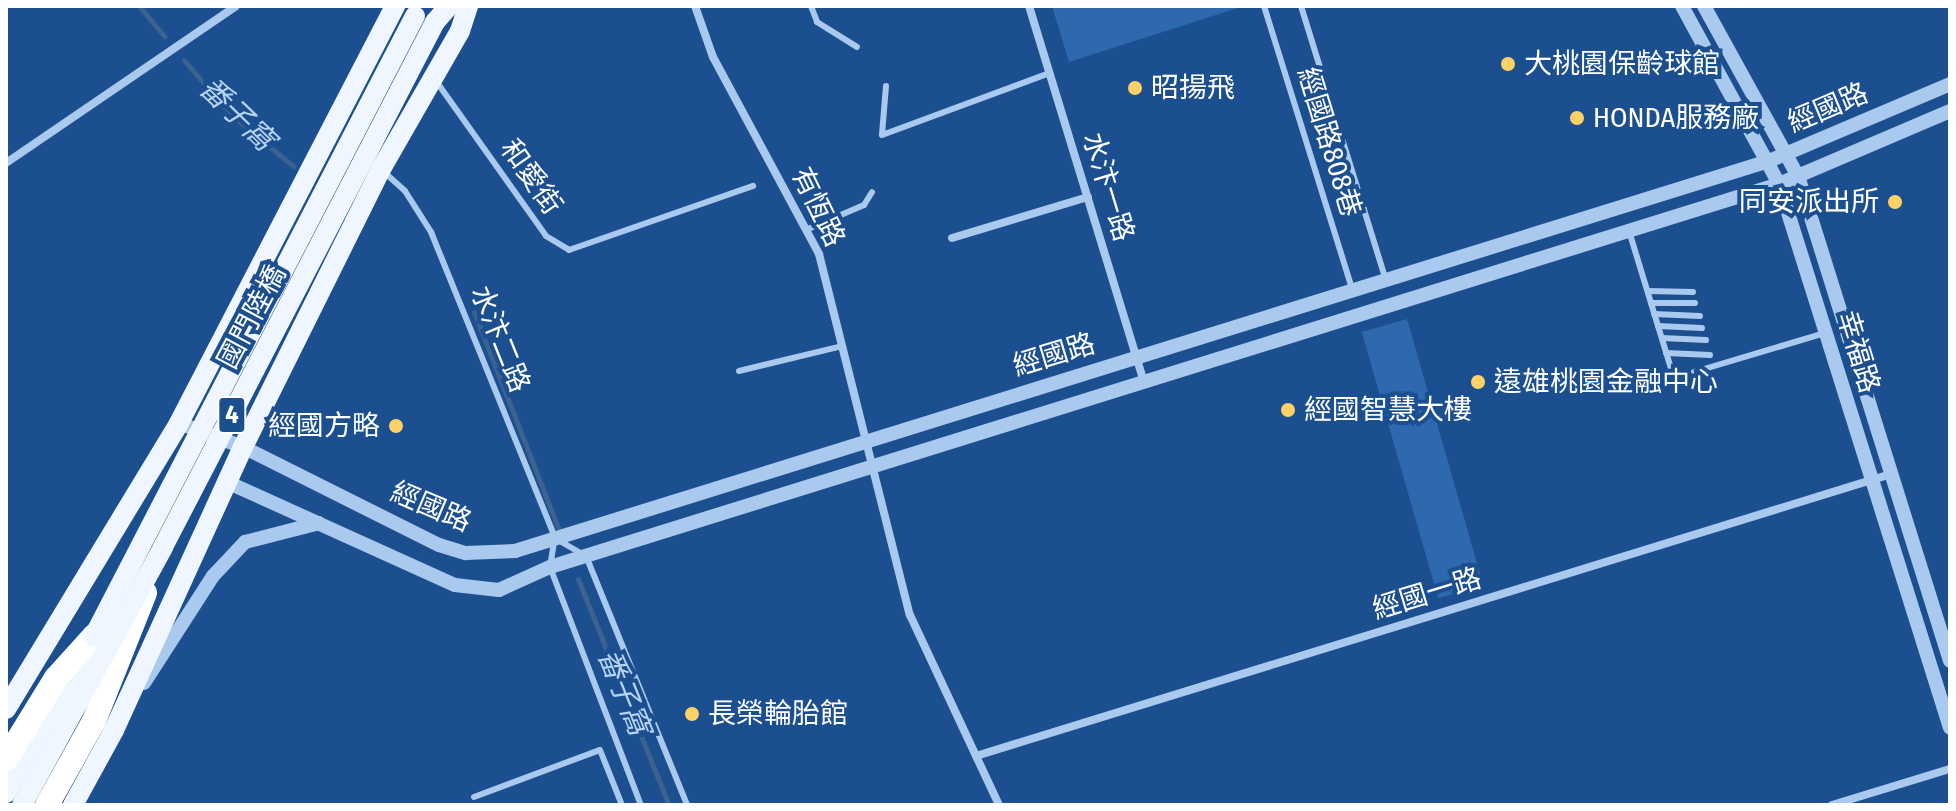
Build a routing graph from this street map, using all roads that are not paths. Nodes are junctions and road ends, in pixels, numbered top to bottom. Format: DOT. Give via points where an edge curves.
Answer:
graph roads {
  1 [pos="236,6"];
  2 [pos="395,6"];
  3 [pos="449,6"];
  4 [pos="468,6"];
  5 [pos="695,6"];
  6 [pos="811,6"];
  7 [pos="1029,6"];
  8 [pos="1264,6"];
  9 [pos="1301,6"];
  10 [pos="1682,6"];
  11 [pos="1704,6"];
  12 [pos="417,11"];
  13 [pos="857,47"];
  14 [pos="1050,73"];
  15 [pos="435,79"];
  16 [pos="1950,84"];
  17 [pos="886,86"];
  18 [pos="1950,111"];
  19 [pos="1787,153"];
  20 [pos="1769,161"];
  21 [pos="6,163"];
  22 [pos="381,169"];
  23 [pos="1798,176"];
  24 [pos="1779,184"];
  25 [pos="753,186"];
  26 [pos="872,192"];
  27 [pos="1088,197"];
  28 [pos="808,229"];
  29 [pos="1629,231"];
  30 [pos="952,238"];
  31 [pos="1386,280"];
  32 [pos="1353,290"];
  33 [pos="1648,291"];
  34 [pos="1693,292"];
  35 [pos="1651,303"];
  36 [pos="1695,303"];
  37 [pos="1654,314"];
  38 [pos="1700,316"];
  39 [pos="1658,326"];
  40 [pos="1702,328"];
  41 [pos="1825,333"];
  42 [pos="1662,338"];
  43 [pos="1706,340"];
  44 [pos="842,346"];
  45 [pos="1666,353"];
  46 [pos="1710,355"];
  47 [pos="1137,357"];
  48 [pos="739,371"];
  49 [pos="1144,381"];
  50 [pos="179,423"];
  51 [pos="866,442"];
  52 [pos="243,447"];
  53 [pos="872,467"];
  54 [pos="1891,474"];
  55 [pos="1870,480"];
  56 [pos="229,483"];
  57 [pos="320,523"];
  58 [pos="555,538"];
  59 [pos="163,547"];
  60 [pos="586,556"];
  61 [pos="550,567"];
  62 [pos="94,636"];
  63 [pos="1950,661"];
  64 [pos="6,709"];
  65 [pos="1950,728"];
  66 [pos="114,730"];
  67 [pos="976,756"];
  68 [pos="6,759"];
  69 [pos="1950,769"];
  70 [pos="6,793"];
  71 [pos="474,797"];
  72 [pos="22,805"];
  73 [pos="47,805"];
  74 [pos="73,805"];
  75 [pos="622,805"];
  76 [pos="641,805"];
  77 [pos="687,805"];
  78 [pos="999,805"];
  79 [pos="1832,805"];
  1 -- 21 [label="street"];
  2 -- 50 [label="main road, 4"];
  3 -- 59 [label="main road, 國門陸橋 / 4, bridge" via="435,22"];
  4 -- 15 [label="main road, 4"];
  5 -- 28 [label="street, 有恆路" via="713,57"];
  6 -- 13 [label="lane" via="817,22"];
  7 -- 14 [label="street, 水汴一路"];
  8 -- 32 [label="lane, 經國路808巷"];
  9 -- 31 [label="lane, 經國路808巷"];
  10 -- 20 [label="street, 幸福路"];
  11 -- 19 [label="street, 幸福路"];
  12 -- 62 [label="main road, 國門陸橋 / 4, bridge"];
  14 -- 17 [label="lane" via="882,135"];
  14 -- 27 [label="street, 水汴一路"];
  15 -- 22 [label="main road, 4"];
  15 -- 25 [label="lane, 和愛街" via="546,236 569,250"];
  16 -- 19 [label="street, 經國路"];
  18 -- 23 [label="street, 經國路"];
  19 -- 20 [label="street, 經國路"];
  19 -- 23 [label="street, 幸福路"];
  20 -- 24 [label="street, 幸福路"];
  20 -- 31 [label="street, 經國路"];
  22 -- 52 [label="main road, 4"];
  22 -- 58 [label="lane, 水汴二路" via="405,191 431,232"];
  23 -- 24 [label="street, 經國路"];
  23 -- 54 [label="street, 幸福路"];
  24 -- 29 [label="street, 經國路"];
  24 -- 41 [label="street, 幸福路"];
  26 -- 28 [label="lane" via="864,205"];
  27 -- 30 [label="street"];
  27 -- 47 [label="street, 水汴一路"];
  28 -- 44 [label="street, 有恆路"];
  29 -- 33 [label="lane"];
  29 -- 49 [label="street, 經國路"];
  31 -- 32 [label="street, 經國路"];
  32 -- 47 [label="street, 經國路"];
  33 -- 34 [label="lane"];
  33 -- 35 [label="lane"];
  35 -- 36 [label="lane"];
  35 -- 37 [label="lane"];
  37 -- 38 [label="lane"];
  37 -- 39 [label="lane"];
  39 -- 40 [label="lane"];
  39 -- 42 [label="lane"];
  41 -- 45 [label="lane" via="1674,378"];
  41 -- 55 [label="street, 幸福路"];
  42 -- 43 [label="lane"];
  42 -- 45 [label="lane"];
  44 -- 48 [label="lane"];
  44 -- 51 [label="street, 有恆路"];
  45 -- 46 [label="lane"];
  47 -- 49 [label="street, 水汴一路"];
  47 -- 51 [label="street, 經國路"];
  49 -- 53 [label="street, 經國路"];
  50 -- 52 [label="street, 經國路"];
  50 -- 64 [label="main road, 4"];
  51 -- 53 [label="street, 有恆路"];
  51 -- 58 [label="street, 經國路"];
  52 -- 56 [label="main road, 4"];
  52 -- 58 [label="street, 經國路" via="466,553 515,551"];
  53 -- 60 [label="street, 經國路"];
  53 -- 67 [label="street" via="910,615"];
  54 -- 55 [label="street, 經國一路"];
  54 -- 63 [label="street, 幸福路"];
  55 -- 65 [label="street, 幸福路"];
  55 -- 67 [label="street, 經國一路"];
  56 -- 57 [label="street, 經國路"];
  56 -- 66 [label="main road, 4"];
  57 -- 61 [label="street, 經國路" via="455,585 499,590"];
  57 -- 66 [label="street" via="272,531 245,542 213,576"];
  58 -- 60 [label="lane"];
  58 -- 61 [label="lane"];
  59 -- 72 [label="main road, 國門陸橋 / 4, bridge"];
  59 -- 73 [label="highway, bridge" via="94,721"];
  60 -- 61 [label="street, 經國路"];
  60 -- 77 [label="lane"];
  61 -- 76 [label="lane"];
  62 -- 68 [label="highway" via="56,678"];
  62 -- 70 [label="main road, 國門陸橋 / 4"];
  66 -- 74 [label="main road, 4"];
  67 -- 78 [label="street"];
  69 -- 79 [label="street"];
  71 -- 75 [label="lane" via="600,750"];
}
